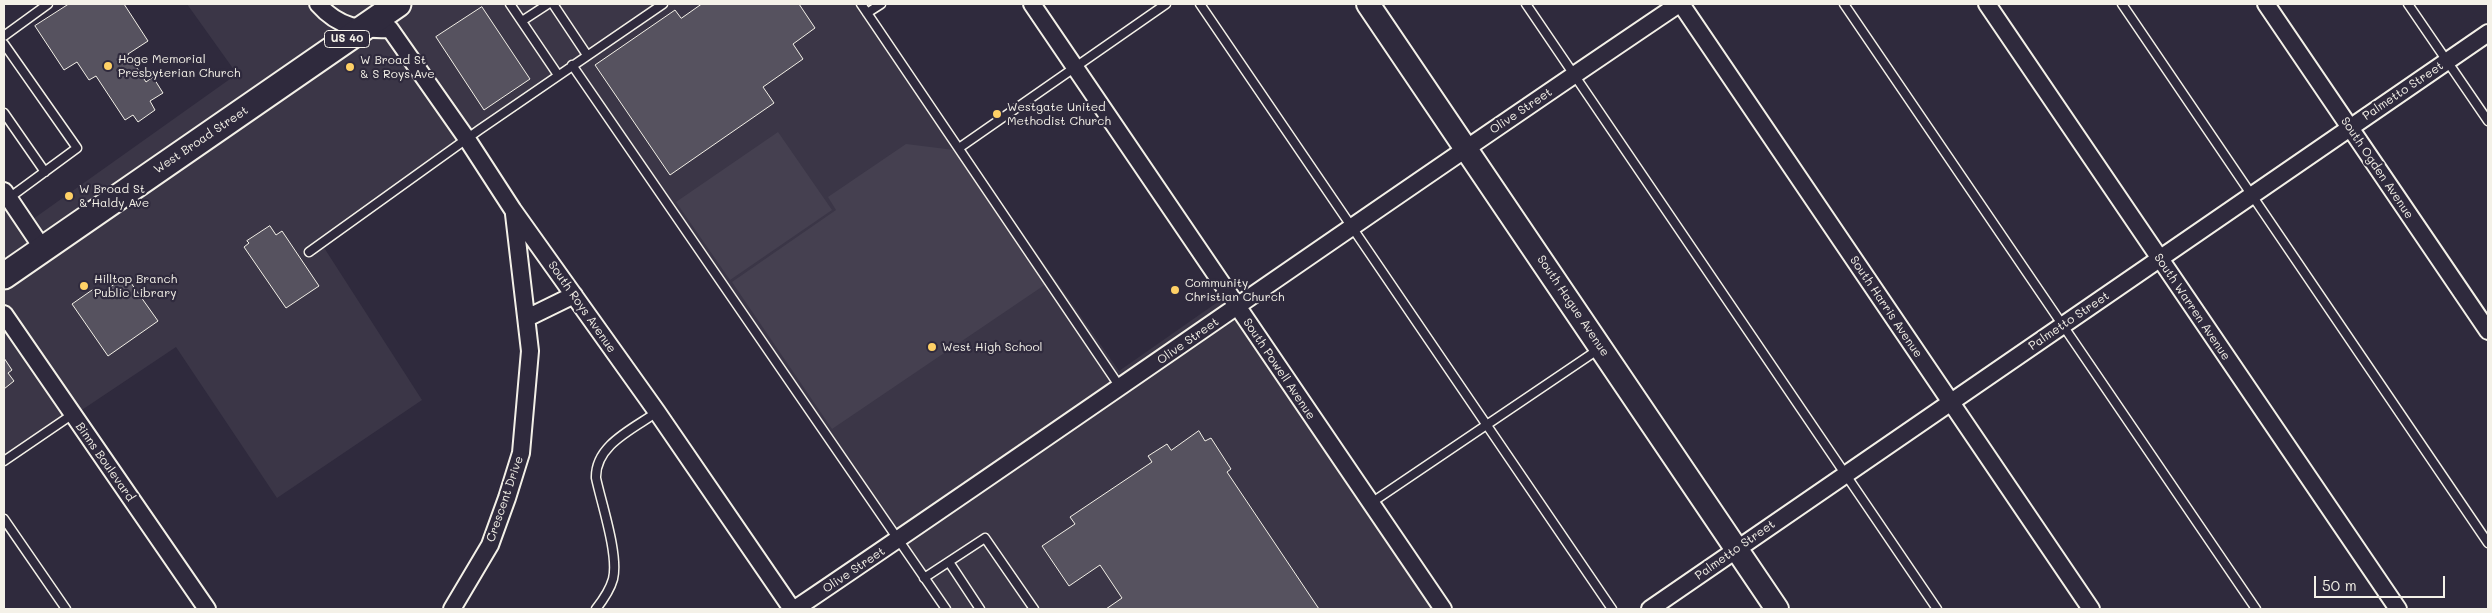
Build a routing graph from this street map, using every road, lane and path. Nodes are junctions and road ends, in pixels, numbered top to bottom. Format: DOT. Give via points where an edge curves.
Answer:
graph roads {
  1 [pos="48,4"];
  2 [pos="318,4"];
  3 [pos="398,4"];
  4 [pos="510,4"];
  5 [pos="548,4"];
  6 [pos="553,4"];
  7 [pos="663,4"];
  8 [pos="861,4"];
  9 [pos="881,4"];
  10 [pos="1032,4"];
  11 [pos="1166,4"];
  12 [pos="1200,4"];
  13 [pos="1368,4"];
  14 [pos="1526,4"];
  15 [pos="1680,4"];
  16 [pos="1844,4"];
  17 [pos="1987,4"];
  18 [pos="2122,4"];
  19 [pos="2266,4"];
  20 [pos="2408,4"];
  21 [pos="867,13"];
  22 [pos="522,21"];
  23 [pos="360,30"];
  24 [pos="2488,33"];
  25 [pos="4,36"];
  26 [pos="4,44"];
  27 [pos="587,55"];
  28 [pos="2447,61"];
  29 [pos="572,65"];
  30 [pos="1074,66"];
  31 [pos="558,75"];
  32 [pos="1574,75"];
  33 [pos="4,113"];
  34 [pos="2488,121"];
  35 [pos="2350,128"];
  36 [pos="467,139"];
  37 [pos="959,148"];
  38 [pos="1466,148"];
  39 [pos="45,172"];
  40 [pos="6,195"];
  41 [pos="2253,196"];
  42 [pos="513,210"];
  43 [pos="1351,227"];
  44 [pos="43,249"];
  45 [pos="309,252"];
  46 [pos="2160,259"];
  47 [pos="4,276"];
  48 [pos="574,295"];
  49 [pos="1237,307"];
  50 [pos="4,314"];
  51 [pos="527,318"];
  52 [pos="2063,325"];
  53 [pos="2488,331"];
  54 [pos="1601,348"];
  55 [pos="1121,388"];
  56 [pos="1950,402"];
  57 [pos="657,412"];
  58 [pos="73,414"];
  59 [pos="1487,426"];
  60 [pos="4,461"];
  61 [pos="1846,474"];
  62 [pos="1371,503"];
  63 [pos="4,519"];
  64 [pos="898,540"];
  65 [pos="2488,543"];
  66 [pos="1737,549"];
  67 [pos="949,562"];
  68 [pos="924,578"];
  69 [pos="66,609"];
  70 [pos="207,609"];
  71 [pos="452,609"];
  72 [pos="596,609"];
  73 [pos="793,609"];
  74 [pos="946,609"];
  75 [pos="980,609"];
  76 [pos="1034,609"];
  77 [pos="1443,609"];
  78 [pos="1612,609"];
  79 [pos="1650,609"];
  80 [pos="1778,609"];
  81 [pos="1937,609"];
  82 [pos="2090,609"];
  83 [pos="2256,609"];
  84 [pos="2398,609"];
  1 -- 25 [label="lane"];
  2 -- 23 [label="street" via="330,17"];
  3 -- 23 [label="main road, West Broad Street / US 40"];
  4 -- 22 [label="lane"];
  5 -- 22 [label="lane"];
  6 -- 27 [label="lane"];
  7 -- 27 [label="lane"];
  8 -- 21 [label="lane"];
  9 -- 21 [label="lane"];
  10 -- 30 [label="street, South Powell Avenue"];
  11 -- 30 [label="lane"];
  12 -- 43 [label="lane"];
  13 -- 38 [label="main road, South Hague Avenue"];
  14 -- 32 [label="lane"];
  15 -- 32 [label="street, Olive Street"];
  15 -- 56 [label="street, South Harris Avenue"];
  16 -- 52 [label="lane"];
  17 -- 46 [label="street, South Warren Avenue"];
  18 -- 41 [label="lane"];
  19 -- 35 [label="street, South Ogden Avenue"];
  20 -- 28 [label="lane"];
  21 -- 37 [label="lane"];
  22 -- 31 [label="lane"];
  23 -- 36 [label="street, South Roys Avenue" via="390,30"];
  23 -- 44 [label="main road, West Broad Street / US 40"];
  24 -- 28 [label="street, Palmetto Street"];
  26 -- 39 [label="lane" via="77,148"];
  27 -- 29 [label="lane"];
  28 -- 34 [label="lane"];
  28 -- 35 [label="street, Palmetto Street"];
  29 -- 31 [label="lane"];
  29 -- 64 [label="lane"];
  30 -- 37 [label="lane"];
  30 -- 49 [label="street, South Powell Avenue"];
  31 -- 36 [label="lane"];
  32 -- 38 [label="street, Olive Street"];
  32 -- 61 [label="lane"];
  33 -- 39 [label="lane"];
  35 -- 41 [label="street, Palmetto Street"];
  35 -- 53 [label="street, South Ogden Avenue"];
  36 -- 42 [label="street, South Roys Avenue"];
  36 -- 45 [label="lane"];
  37 -- 55 [label="lane"];
  38 -- 43 [label="street, Olive Street"];
  38 -- 54 [label="main road, South Hague Avenue"];
  39 -- 40 [label="lane"];
  40 -- 44 [label="street"];
  41 -- 46 [label="street, Palmetto Street"];
  41 -- 65 [label="lane"];
  42 -- 48 [label="street, South Roys Avenue"];
  42 -- 51 [label="street, Crescent Drive"];
  43 -- 49 [label="street, Olive Street"];
  43 -- 59 [label="lane"];
  44 -- 47 [label="main road, West Broad Street / US 40"];
  46 -- 52 [label="street, Palmetto Street"];
  46 -- 84 [label="street, South Warren Avenue"];
  48 -- 51 [label="street"];
  48 -- 57 [label="street, South Roys Avenue"];
  49 -- 55 [label="street, Olive Street"];
  49 -- 62 [label="street, South Powell Avenue"];
  50 -- 58 [label="street, Binns Boulevard"];
  51 -- 71 [label="street, Crescent Drive" via="530,351 521,453 490,545"];
  52 -- 56 [label="street, Palmetto Street"];
  52 -- 83 [label="lane"];
  54 -- 59 [label="lane"];
  54 -- 66 [label="main road, South Hague Avenue"];
  55 -- 64 [label="street, Olive Street"];
  56 -- 61 [label="street, Palmetto Street"];
  56 -- 82 [label="street, South Harris Avenue"];
  57 -- 72 [label="lane" via="614,442 595,465 614,563 614,578"];
  57 -- 73 [label="street, South Roys Avenue"];
  58 -- 60 [label="lane"];
  58 -- 70 [label="street, Binns Boulevard"];
  59 -- 62 [label="lane"];
  59 -- 78 [label="lane"];
  61 -- 66 [label="street, Palmetto Street"];
  61 -- 81 [label="lane"];
  62 -- 77 [label="street, South Powell Avenue"];
  63 -- 69 [label="lane"];
  64 -- 68 [label="lane"];
  64 -- 73 [label="street, Olive Street"];
  66 -- 79 [label="street, Palmetto Street"];
  66 -- 80 [label="main road, South Hague Avenue"];
  67 -- 68 [label="lane"];
  67 -- 75 [label="lane"];
  67 -- 76 [label="lane" via="985,538"];
  68 -- 74 [label="lane"];
}
